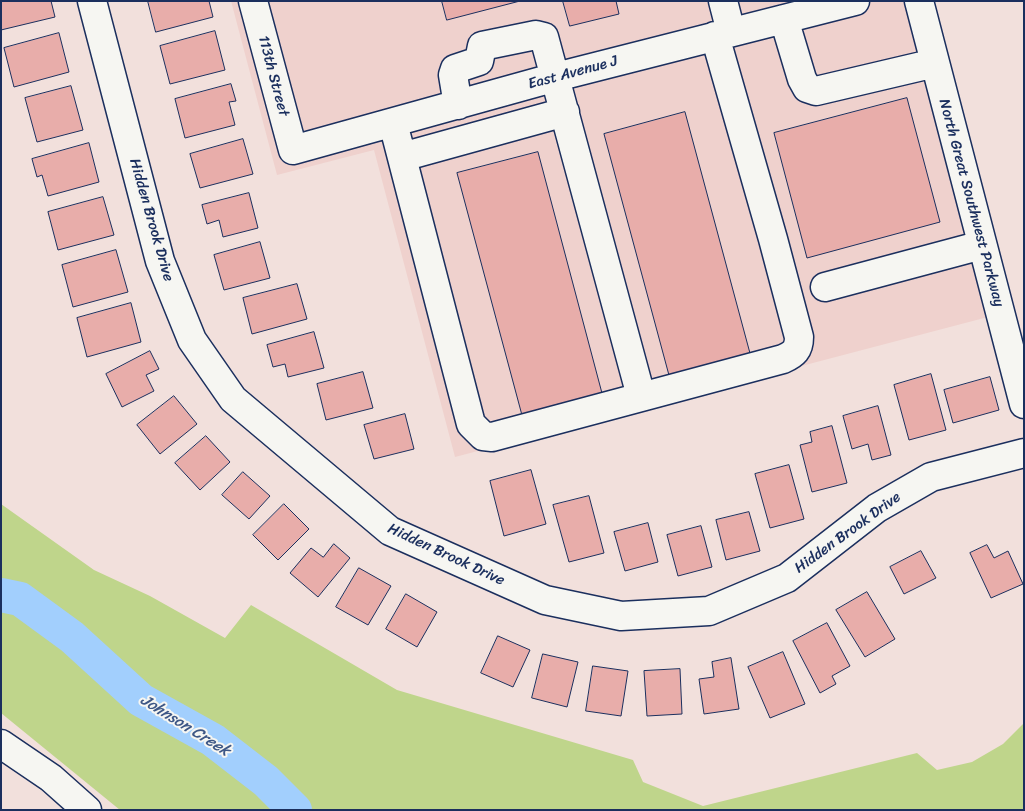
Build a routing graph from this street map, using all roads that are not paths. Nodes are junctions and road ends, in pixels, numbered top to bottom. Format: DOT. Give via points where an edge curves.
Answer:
graph roads {
  1 [pos="92,1"];
  2 [pos="254,1"];
  3 [pos="723,1"];
  4 [pos="855,1"];
  5 [pos="919,1"];
  6 [pos="784,19"];
  7 [pos="723,34"];
  8 [pos="935,63"];
  9 [pos="556,77"];
  10 [pos="458,105"];
  11 [pos="565,112"];
  12 [pos="393,123"];
  13 [pos="294,150"];
  14 [pos="402,157"];
  15 [pos="982,245"];
  16 [pos="825,287"];
  17 [pos="640,396"];
  18 [pos="1024,404"];
  19 [pos="1024,453"];
  20 [pos="1,744"];
  21 [pos="87,810"];
  1 -- 19 [label="street, Hidden Brook Drive" via="160,261 192,340 233,399 390,531 545,600 621,616 709,611 786,578 877,508 931,477"];
  2 -- 13 [label="street, 113th Street"];
  3 -- 7 [label="street"];
  4 -- 6 [label="street, East Avenue J"];
  5 -- 8 [label="street, North Great Southwest Parkway"];
  6 -- 7 [label="street, East Avenue J"];
  6 -- 8 [label="street" via="802,79 808,88 816,91"];
  7 -- 9 [label="street, East Avenue J"];
  7 -- 17 [label="street" via="799,344 793,355 782,359"];
  8 -- 15 [label="street, North Great Southwest Parkway"];
  9 -- 10 [label="street, East Avenue J"];
  9 -- 10 [label="street" via="544,37 536,35 482,46 479,61 454,69 452,74"];
  9 -- 11 [label="street"];
  10 -- 12 [label="street, East Avenue J"];
  11 -- 14 [label="street"];
  11 -- 17 [label="street"];
  12 -- 13 [label="street, East Avenue J"];
  12 -- 14 [label="street"];
  14 -- 17 [label="street" via="471,424 478,432 492,437"];
  15 -- 16 [label="street"];
  15 -- 18 [label="street, North Great Southwest Parkway"];
  20 -- 21 [label="street" via="51,778"];
}
